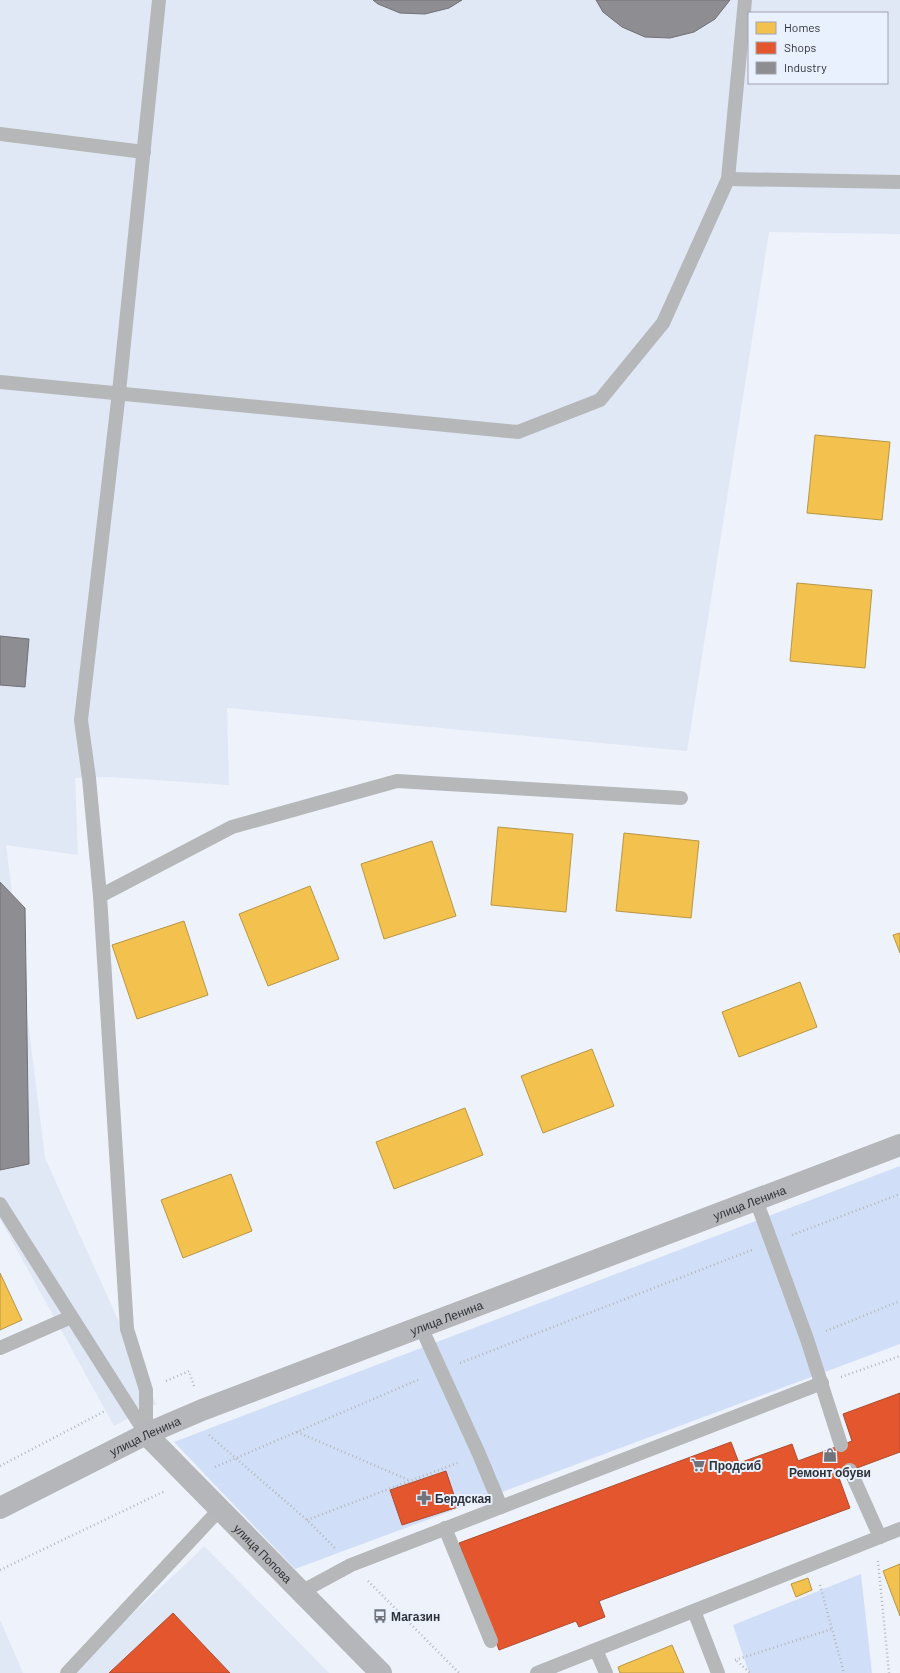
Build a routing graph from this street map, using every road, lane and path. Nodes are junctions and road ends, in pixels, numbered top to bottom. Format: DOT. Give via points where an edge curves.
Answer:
graph roads {
  1 [pos="159,0"];
  2 [pos="745,0"];
  3 [pos="0,134"];
  4 [pos="144,152"];
  5 [pos="728,179"];
  6 [pos="900,182"];
  7 [pos="0,382"];
  8 [pos="119,392"];
  9 [pos="681,798"];
  10 [pos="100,896"];
  11 [pos="900,1145"];
  12 [pos="900,1194"];
  13 [pos="756,1200"];
  14 [pos="2,1210"];
  15 [pos="772,1243"];
  16 [pos="900,1301"];
  17 [pos="71,1317"];
  18 [pos="421,1327"];
  19 [pos="807,1339"];
  20 [pos="0,1348"];
  21 [pos="900,1356"];
  22 [pos="440,1371"];
  23 [pos="822,1383"];
  24 [pos="124,1401"];
  25 [pos="296,1432"];
  26 [pos="146,1434"];
  27 [pos="841,1445"];
  28 [pos="479,1454"];
  29 [pos="0,1466"];
  30 [pos="850,1470"];
  31 [pos="190,1479"];
  32 [pos="411,1481"];
  33 [pos="501,1507"];
  34 [pos="0,1508"];
  35 [pos="220,1510"];
  36 [pos="307,1520"];
  37 [pos="445,1528"];
  38 [pos="900,1529"];
  39 [pos="878,1538"];
  40 [pos="815,1563"];
  41 [pos="0,1570"];
  42 [pos="302,1592"];
  43 [pos="694,1611"];
  44 [pos="832,1629"];
  45 [pos="491,1641"];
  46 [pos="596,1650"];
  47 [pos="717,1670"];
  48 [pos="66,1673"];
  49 [pos="381,1673"];
  50 [pos="537,1673"];
  51 [pos="606,1673"];
  52 [pos="844,1673"];
  53 [pos="889,1673"];
  1 -- 4 [label="lane"];
  2 -- 5 [label="lane"];
  3 -- 4 [label="lane"];
  4 -- 8 [label="lane"];
  5 -- 6 [label="lane"];
  5 -- 8 [label="lane" via="663,323 600,400 518,432"];
  7 -- 8 [label="lane"];
  8 -- 10 [label="lane" via="80,720 89,778"];
  9 -- 10 [label="lane" via="397,781 232,827"];
  10 -- 26 [label="lane" via="127,1329 146,1390"];
  11 -- 13 [label="street, улица Ленина"];
  12 -- 15 [label="path"];
  13 -- 15 [label="lane"];
  13 -- 18 [label="street, улица Ленина"];
  14 -- 17 [label="lane"];
  15 -- 19 [label="lane"];
  15 -- 22 [label="path"];
  16 -- 19 [label="path"];
  17 -- 20 [label="lane"];
  17 -- 24 [label="lane"];
  18 -- 22 [label="lane"];
  18 -- 26 [label="street, улица Ленина"];
  19 -- 23 [label="lane"];
  21 -- 23 [label="path"];
  22 -- 25 [label="path"];
  22 -- 28 [label="lane"];
  23 -- 27 [label="lane"];
  23 -- 33 [label="lane"];
  24 -- 26 [label="lane"];
  24 -- 29 [label="path"];
  25 -- 31 [label="path"];
  25 -- 32 [label="path"];
  26 -- 31 [label="street, улица Попова"];
  26 -- 34 [label="street, улица Ленина"];
  28 -- 32 [label="path"];
  28 -- 33 [label="lane"];
  30 -- 39 [label="lane"];
  31 -- 35 [label="street, улица Попова"];
  31 -- 41 [label="path"];
  32 -- 36 [label="path"];
  33 -- 37 [label="lane"];
  35 -- 42 [label="street, улица Попова"];
  35 -- 48 [label="lane"];
  37 -- 42 [label="lane" via="351,1564"];
  37 -- 45 [label="lane"];
  38 -- 39 [label="lane"];
  39 -- 40 [label="lane"];
  39 -- 53 [label="path"];
  40 -- 43 [label="lane"];
  40 -- 44 [label="path"];
  42 -- 49 [label="street, улица Попова"];
  43 -- 46 [label="lane"];
  43 -- 47 [label="lane"];
  44 -- 47 [label="path"];
  44 -- 52 [label="path"];
  46 -- 50 [label="lane"];
  46 -- 51 [label="lane"];
}
